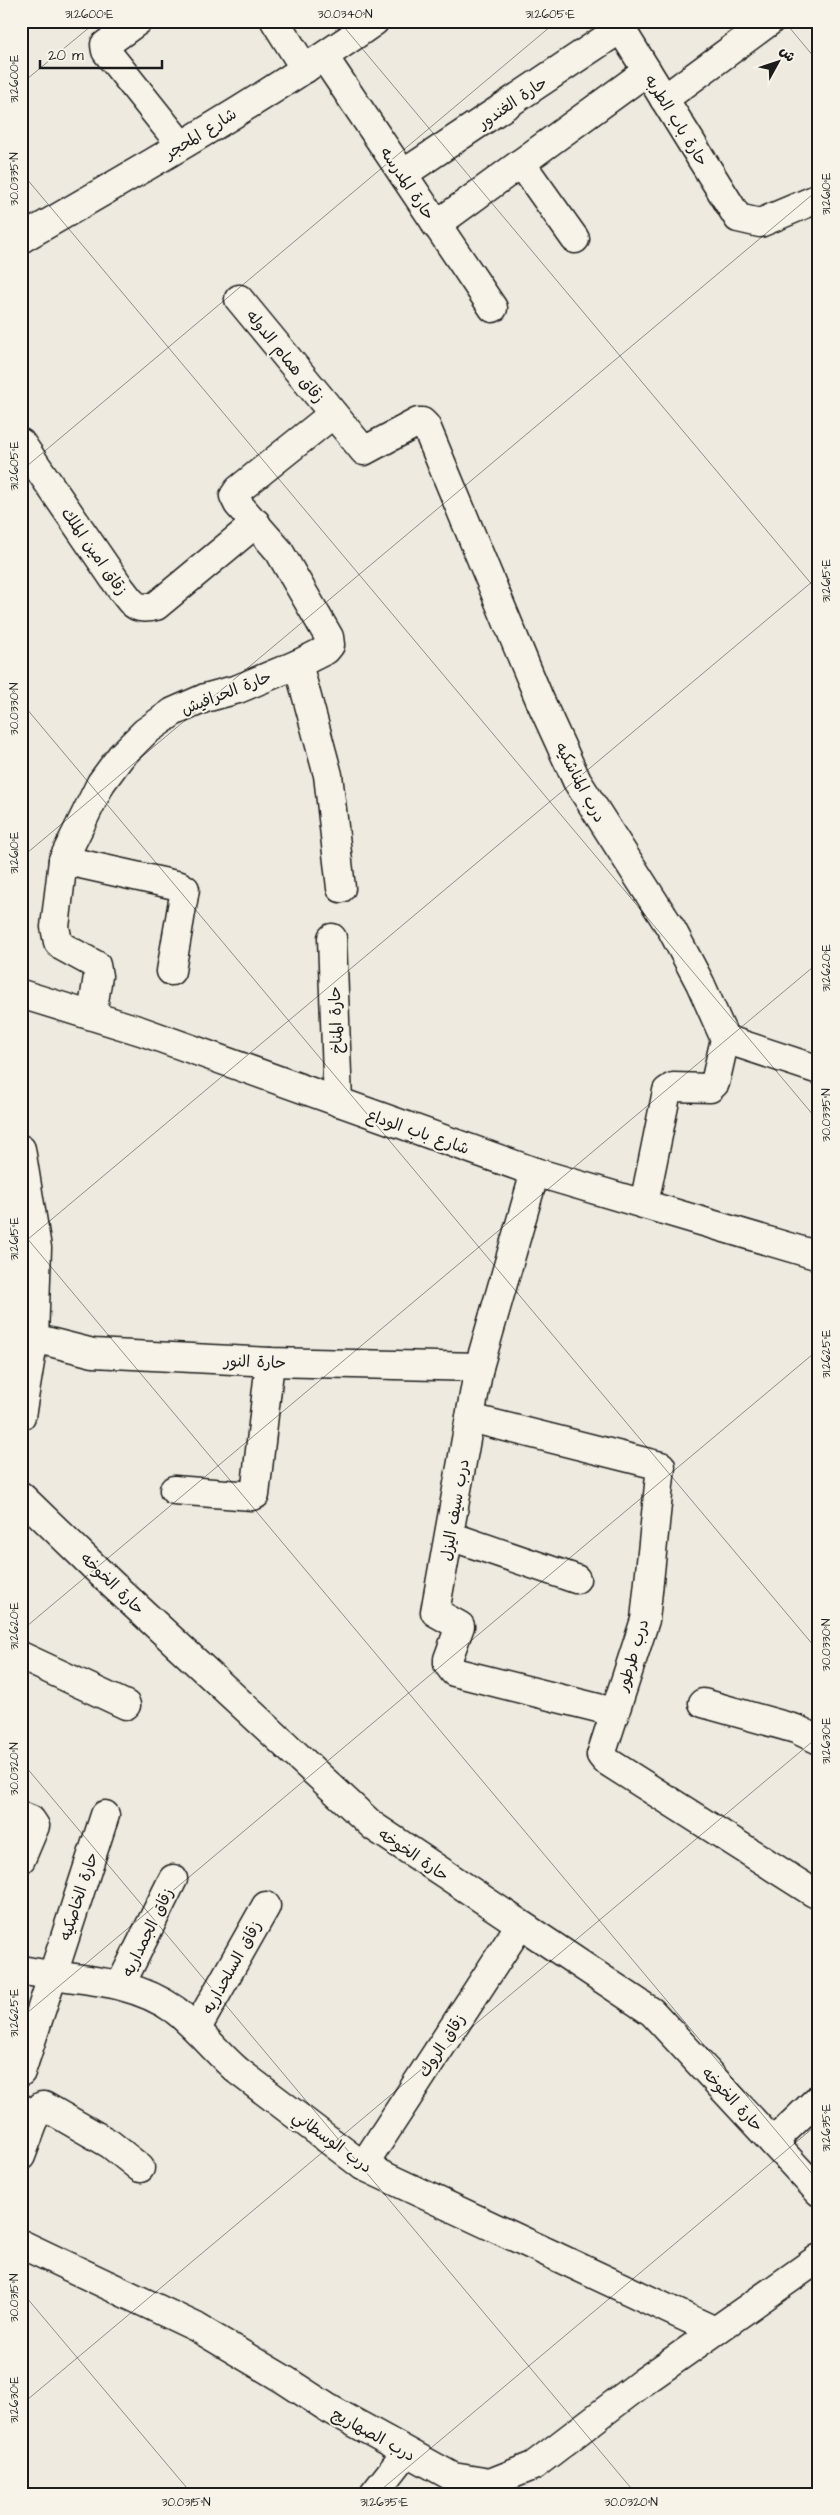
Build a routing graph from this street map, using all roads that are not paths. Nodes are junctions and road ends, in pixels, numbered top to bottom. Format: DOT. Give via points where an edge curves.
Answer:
graph roads {
  1 [pos="138,21"];
  2 [pos="275,21"];
  3 [pos="375,21"];
  4 [pos="770,21"];
  5 [pos="618,25"];
  6 [pos="314,63"];
  7 [pos="647,71"];
  8 [pos="664,99"];
  9 [pos="181,145"];
  10 [pos="521,163"];
  11 [pos="403,174"];
  12 [pos="819,198"];
  13 [pos="436,225"];
  14 [pos="21,239"];
  15 [pos="575,239"];
  16 [pos="239,299"];
  17 [pos="493,308"];
  18 [pos="333,414"];
  19 [pos="21,443"];
  20 [pos="256,523"];
  21 [pos="298,664"];
  22 [pos="63,860"];
  23 [pos="341,888"];
  24 [pos="332,938"];
  25 [pos="171,971"];
  26 [pos="21,994"];
  27 [pos="92,1015"];
  28 [pos="725,1039"];
  29 [pos="819,1070"];
  30 [pos="338,1102"];
  31 [pos="21,1150"];
  32 [pos="535,1172"];
  33 [pos="644,1204"];
  34 [pos="819,1256"];
  35 [pos="34,1338"];
  36 [pos="270,1362"];
  37 [pos="479,1367"];
  38 [pos="21,1416"];
  39 [pos="470,1418"];
  40 [pos="174,1490"];
  41 [pos="21,1496"];
  42 [pos="450,1536"];
  43 [pos="576,1579"];
  44 [pos="21,1656"];
  45 [pos="703,1703"];
  46 [pos="126,1706"];
  47 [pos="614,1712"];
  48 [pos="819,1740"];
  49 [pos="105,1815"];
  50 [pos="21,1816"];
  51 [pos="21,1859"];
  52 [pos="173,1879"];
  53 [pos="814,1893"];
  54 [pos="266,1906"];
  55 [pos="520,1925"];
  56 [pos="21,1970"];
  57 [pos="52,1976"];
  58 [pos="121,1984"];
  59 [pos="196,2028"];
  60 [pos="21,2072"];
  61 [pos="819,2098"];
  62 [pos="28,2112"];
  63 [pos="773,2142"];
  64 [pos="21,2156"];
  65 [pos="363,2166"];
  66 [pos="140,2168"];
  67 [pos="819,2192"];
  68 [pos="21,2244"];
  69 [pos="819,2258"];
  70 [pos="715,2331"];
  71 [pos="406,2453"];
  72 [pos="374,2494"];
  1 -- 9 [label="street" via="104,46"];
  2 -- 6 [label="street, حارة المدرسه"];
  3 -- 6 [label="street, شارع المحجر"];
  4 -- 8 [label="street"];
  5 -- 7 [label="street, حارة باب الطربه"];
  5 -- 11 [label="street, حارة الغندور"];
  6 -- 9 [label="street, شارع المحجر"];
  6 -- 11 [label="street, حارة المدرسه"];
  7 -- 8 [label="street, حارة باب الطربه"];
  7 -- 10 [label="street"];
  8 -- 12 [label="street, حارة باب الطربه" via="738,218 760,223"];
  9 -- 14 [label="street, شارع المحجر"];
  10 -- 13 [label="street"];
  10 -- 15 [label="street"];
  11 -- 13 [label="street, حارة المدرسه"];
  13 -- 17 [label="street, حارة المدرسه"];
  16 -- 18 [label="street, زقاق همام الدوله"];
  18 -- 20 [label="street, حارة الحرافيش" via="234,496"];
  18 -- 28 [label="street, درب المناشكيه" via="364,451 418,422 426,426 577,781 672,930"];
  19 -- 20 [label="street, زقاق امين الملك" via="135,607 156,606"];
  20 -- 21 [label="street, حارة الحرافيش" via="279,551 329,637 330,645 326,650"];
  21 -- 22 [label="street, حارة الحرافيش" via="238,689 205,698 174,712 146,732 121,756 101,783"];
  21 -- 23 [label="street" via="328,775"];
  22 -- 25 [label="street" via="184,889"];
  22 -- 27 [label="street, حارة الحرافيش" via="55,935 63,947 96,965 98,976"];
  24 -- 30 [label="street, حارة المناخ"];
  26 -- 27 [label="street, شارع باب الوداع"];
  27 -- 30 [label="street, شارع باب الوداع"];
  28 -- 29 [label="street"];
  28 -- 33 [label="street" via="713,1086 673,1087 667,1091"];
  30 -- 32 [label="street, شارع باب الوداع"];
  31 -- 35 [label="street" via="37,1248"];
  32 -- 33 [label="street, شارع باب الوداع"];
  32 -- 37 [label="street, درب سيف اليزل"];
  33 -- 34 [label="street, شارع باب الوداع"];
  35 -- 36 [label="street, حارة النور" via="93,1354"];
  35 -- 38 [label="street"];
  36 -- 37 [label="street, حارة النور"];
  36 -- 40 [label="street" via="256,1494"];
  37 -- 39 [label="street, درب سيف اليزل"];
  39 -- 42 [label="street, درب سيف اليزل"];
  39 -- 47 [label="street, درب طرطور" via="661,1466 645,1620"];
  41 -- 55 [label="street, حارة الخوخه" via="373,1826"];
  42 -- 43 [label="street"];
  42 -- 47 [label="street, درب سيف اليزل" via="435,1612 460,1626 448,1659 450,1669"];
  44 -- 46 [label="street"];
  45 -- 48 [label="street" via="796,1729"];
  47 -- 53 [label="street, درب طرطور" via="602,1749 601,1755 605,1760"];
  49 -- 57 [label="street, حارة الخاصكيه"];
  50 -- 51 [label="street" via="31,1820 35,1826"];
  52 -- 58 [label="street, زقاق الجمداريه"];
  54 -- 59 [label="street, زقاق السلحداريه"];
  55 -- 63 [label="street, حارة الخوخه" via="652,2012"];
  55 -- 65 [label="street, زقاق الروك"];
  56 -- 57 [label="street, درب الوسطاني"];
  57 -- 58 [label="street, درب الوسطاني"];
  57 -- 60 [label="street"];
  58 -- 59 [label="street, درب الوسطاني" via="148,1994"];
  59 -- 65 [label="street, درب الوسطاني" via="220,2056"];
  61 -- 63 [label="street"];
  62 -- 64 [label="street"];
  62 -- 66 [label="street" via="44,2106 110,2144"];
  63 -- 67 [label="street, حارة الخوخه"];
  65 -- 70 [label="street, درب الوسطاني"];
  68 -- 71 [label="street, درب الصهاريج" via="196,2327"];
  69 -- 70 [label="street, درب الصهاريج"];
  70 -- 71 [label="street, درب الصهاريج" via="533,2466 490,2483 453,2477"];
  71 -- 72 [label="street"];
}
